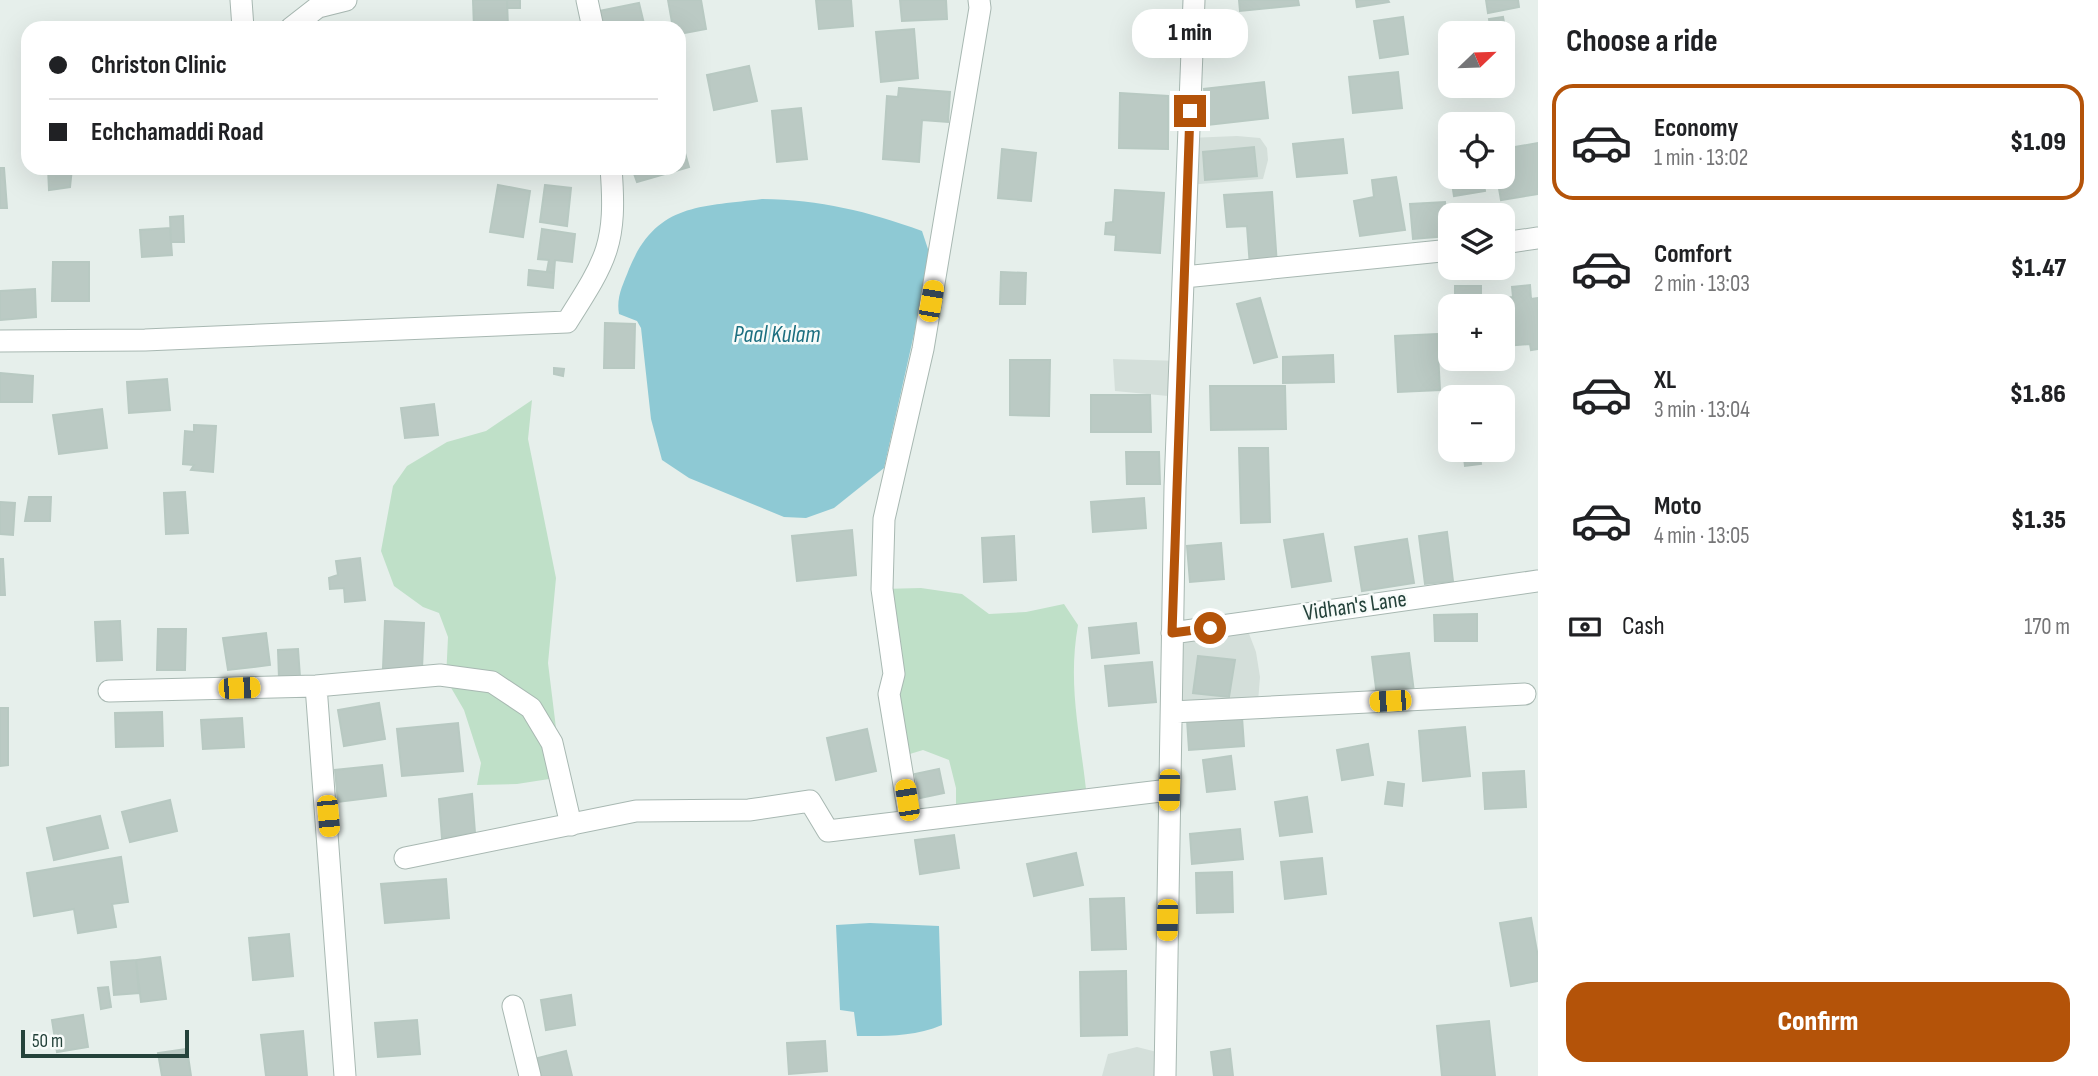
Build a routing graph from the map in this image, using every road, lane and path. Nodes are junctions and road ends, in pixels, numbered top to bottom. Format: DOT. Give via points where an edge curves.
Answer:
graph roads {
  1 [pos="241,0"];
  2 [pos="346,0"];
  3 [pos="587,0"];
  4 [pos="979,0"];
  5 [pos="1194,0"];
  6 [pos="242,21"];
  7 [pos="300,21"];
  8 [pos="592,21"];
  9 [pos="611,175"];
  10 [pos="1538,238"];
  11 [pos="1515,241"];
  12 [pos="1438,251"];
  13 [pos="1184,277"];
  14 [pos="0,341"];
  15 [pos="1538,581"];
  16 [pos="1172,633"];
  17 [pos="316,686"];
  18 [pos="109,691"];
  19 [pos="1525,694"];
  20 [pos="1172,712"];
  21 [pos="1169,790"];
  22 [pos="910,821"];
  23 [pos="571,825"];
  24 [pos="405,858"];
  25 [pos="513,1006"];
  26 [pos="345,1076"];
  27 [pos="530,1076"];
  28 [pos="1165,1076"];
  1 -- 6 [label="street"];
  2 -- 7 [label="street" via="318,7"];
  3 -- 8 [label="street"];
  4 -- 22 [label="street" via="923,348 884,519 882,589 894,674 889,694"];
  5 -- 13 [label="street"];
  9 -- 14 [label="street" via="612,235 602,268 567,322 145,340"];
  10 -- 11 [label="street"];
  12 -- 13 [label="street"];
  13 -- 16 [label="street"];
  15 -- 16 [label="street, Vidhan's Lane"];
  16 -- 20 [label="street"];
  17 -- 18 [label="street"];
  17 -- 23 [label="street" via="440,675 492,682 531,708 552,743"];
  17 -- 26 [label="street"];
  19 -- 20 [label="street"];
  20 -- 21 [label="street"];
  21 -- 22 [label="street"];
  21 -- 28 [label="street"];
  22 -- 23 [label="street" via="828,831 810,802 749,810 636,811"];
  23 -- 24 [label="street"];
  25 -- 27 [label="street"];
}
